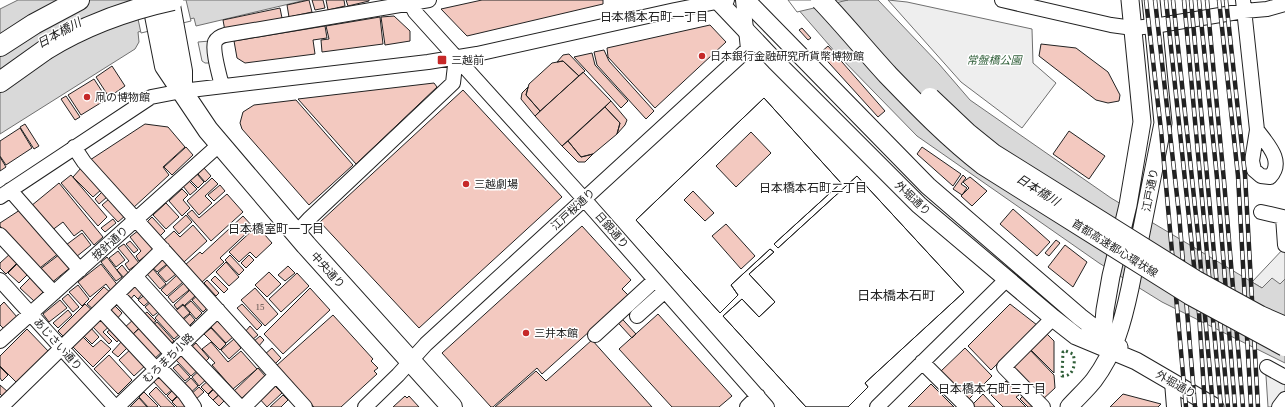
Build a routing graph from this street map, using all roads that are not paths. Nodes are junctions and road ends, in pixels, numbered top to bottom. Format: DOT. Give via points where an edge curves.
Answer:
graph roads {
  1 [pos="79,0"];
  2 [pos="152,0"];
  3 [pos="169,0"];
  4 [pos="173,0"];
  5 [pos="429,0"];
  6 [pos="744,0"];
  7 [pos="820,0"];
  8 [pos="840,0"];
  9 [pos="1002,0"];
  10 [pos="1130,0"];
  11 [pos="1150,0"];
  12 [pos="1262,0"];
  13 [pos="721,1"];
  14 [pos="410,2"];
  15 [pos="1285,4"];
  16 [pos="1244,6"];
  17 [pos="1154,26"];
  18 [pos="1132,28"];
  19 [pos="166,30"];
  20 [pos="746,31"];
  21 [pos="0,46"];
  22 [pos="45,50"];
  23 [pos="456,58"];
  24 [pos="0,73"];
  25 [pos="0,82"];
  26 [pos="222,86"];
  27 [pos="182,91"];
  28 [pos="1257,130"];
  29 [pos="220,144"];
  30 [pos="74,147"];
  31 [pos="5,193"];
  32 [pos="584,199"];
  33 [pos="1261,212"];
  34 [pos="1284,217"];
  35 [pos="136,219"];
  36 [pos="296,233"];
  37 [pos="0,235"];
  38 [pos="1285,245"];
  39 [pos="163,249"];
  40 [pos="80,270"];
  41 [pos="135,276"];
  42 [pos="1007,279"];
  43 [pos="0,280"];
  44 [pos="655,280"];
  45 [pos="665,291"];
  46 [pos="54,294"];
  47 [pos="117,294"];
  48 [pos="101,310"];
  49 [pos="218,310"];
  50 [pos="31,314"];
  51 [pos="637,316"];
  52 [pos="1053,318"];
  53 [pos="1285,327"];
  54 [pos="595,335"];
  55 [pos="0,341"];
  56 [pos="1108,344"];
  57 [pos="181,345"];
  58 [pos="1285,346"];
  59 [pos="62,348"];
  60 [pos="410,362"];
  61 [pos="922,362"];
  62 [pos="1267,367"];
  63 [pos="158,368"];
  64 [pos="276,375"];
  65 [pos="1285,377"];
  66 [pos="1172,382"];
  67 [pos="1285,399"];
  68 [pos="762,402"];
  69 [pos="1,407"];
  70 [pos="116,407"];
  71 [pos="194,407"];
  72 [pos="240,407"];
  73 [pos="244,407"];
  74 [pos="305,407"];
  75 [pos="365,407"];
  76 [pos="452,407"];
  77 [pos="747,407"];
  78 [pos="877,407"];
  79 [pos="967,407"];
  80 [pos="1043,407"];
  81 [pos="1069,407"];
  82 [pos="1174,407"];
  83 [pos="1215,407"];
  84 [pos="1280,407"];
  1 -- 21 [label="highway"];
  2 -- 19 [label="highway"];
  3 -- 19 [label="highway"];
  4 -- 22 [label="highway, bridge" via="97,22"];
  5 -- 14 [label="street"];
  6 -- 20 [label="street, 江戸桜通り"];
  6 -- 56 [label="main road, 外堀通り" via="928,186"];
  7 -- 58 [label="highway, 首都高速都心環状線, bridge" via="934,122 984,166 1192,295"];
  8 -- 53 [label="highway, 首都高速都心環状線, bridge" via="944,112 994,154 1196,281"];
  9 -- 18 [label="street"];
  10 -- 18 [label="main road, 江戸通り"];
  11 -- 17 [label="main road, 江戸通り"];
  12 -- 16 [label="street"];
  13 -- 20 [label="main road, 外堀通り"];
  13 -- 23 [label="street"];
  14 -- 23 [label="street, 日銀通り" via="415,12"];
  14 -- 26 [label="street" via="220,37 215,43 214,50"];
  15 -- 16 [label="street" via="1267,9"];
  16 -- 17 [label="street"];
  16 -- 28 [label="street"];
  17 -- 18 [label="street"];
  17 -- 56 [label="main road, 江戸通り, bridge" via="1163,123 1126,310"];
  18 -- 56 [label="main road, 江戸通り, bridge" via="1142,122 1128,205 1105,310"];
  19 -- 27 [label="highway" via="182,71"];
  20 -- 32 [label="street, 江戸桜通り" via="748,49"];
  20 -- 42 [label="main road, 外堀通り" via="919,206"];
  22 -- 24 [label="highway"];
  22 -- 25 [label="highway"];
  23 -- 26 [label="street"];
  23 -- 32 [label="street, 日銀通り"];
  23 -- 36 [label="street" via="453,84"];
  26 -- 27 [label="street"];
  27 -- 29 [label="highway, 中央通り"];
  27 -- 30 [label="street" via="151,97"];
  29 -- 35 [label="street, 按針通り"];
  29 -- 36 [label="highway, 中央通り"];
  30 -- 31 [label="street"];
  30 -- 35 [label="street" via="84,162"];
  31 -- 40 [label="street"];
  32 -- 44 [label="street, 日銀通り"];
  32 -- 60 [label="street, 江戸桜通り" via="426,344"];
  33 -- 34 [label="street"];
  34 -- 38 [label="street"];
  35 -- 39 [label="street"];
  35 -- 40 [label="street, 按針通り"];
  36 -- 60 [label="highway, 中央通り"];
  37 -- 46 [label="street"];
  39 -- 41 [label="street"];
  39 -- 49 [label="street"];
  40 -- 46 [label="street, 按針通り"];
  41 -- 47 [label="street"];
  41 -- 57 [label="street"];
  42 -- 52 [label="main road, 外堀通り"];
  42 -- 61 [label="street"];
  43 -- 50 [label="street, あじさい通り"];
  44 -- 45 [label="street, 日銀通り"];
  44 -- 54 [label="street"];
  45 -- 51 [label="street"];
  45 -- 68 [label="street, 日銀通り"];
  46 -- 50 [label="street, 按針通り"];
  47 -- 48 [label="street"];
  47 -- 57 [label="street"];
  48 -- 59 [label="street"];
  48 -- 63 [label="street"];
  49 -- 57 [label="street, むろまち小路"];
  49 -- 64 [label="street"];
  50 -- 55 [label="street, 按針通り"];
  50 -- 59 [label="street, あじさい通り"];
  52 -- 56 [label="main road, 外堀通り" via="1076,336"];
  52 -- 80 [label="street" via="1004,368"];
  56 -- 66 [label="main road, 外堀通り"];
  56 -- 81 [label="main road, 江戸通り" via="1099,373"];
  57 -- 63 [label="street, むろまち小路"];
  57 -- 72 [label="street"];
  59 -- 69 [label="street"];
  59 -- 70 [label="street, あじさい通り"];
  60 -- 75 [label="street, 江戸桜通り"];
  60 -- 76 [label="highway, 中央通り"];
  61 -- 78 [label="street"];
  61 -- 79 [label="street"];
  62 -- 65 [label="street"];
  63 -- 70 [label="street, むろまち小路"];
  63 -- 71 [label="street"];
  64 -- 73 [label="street"];
  64 -- 74 [label="street"];
  66 -- 82 [label="street"];
  66 -- 83 [label="main road, 外堀通り"];
  67 -- 84 [label="street"];
  68 -- 77 [label="street"];
}
